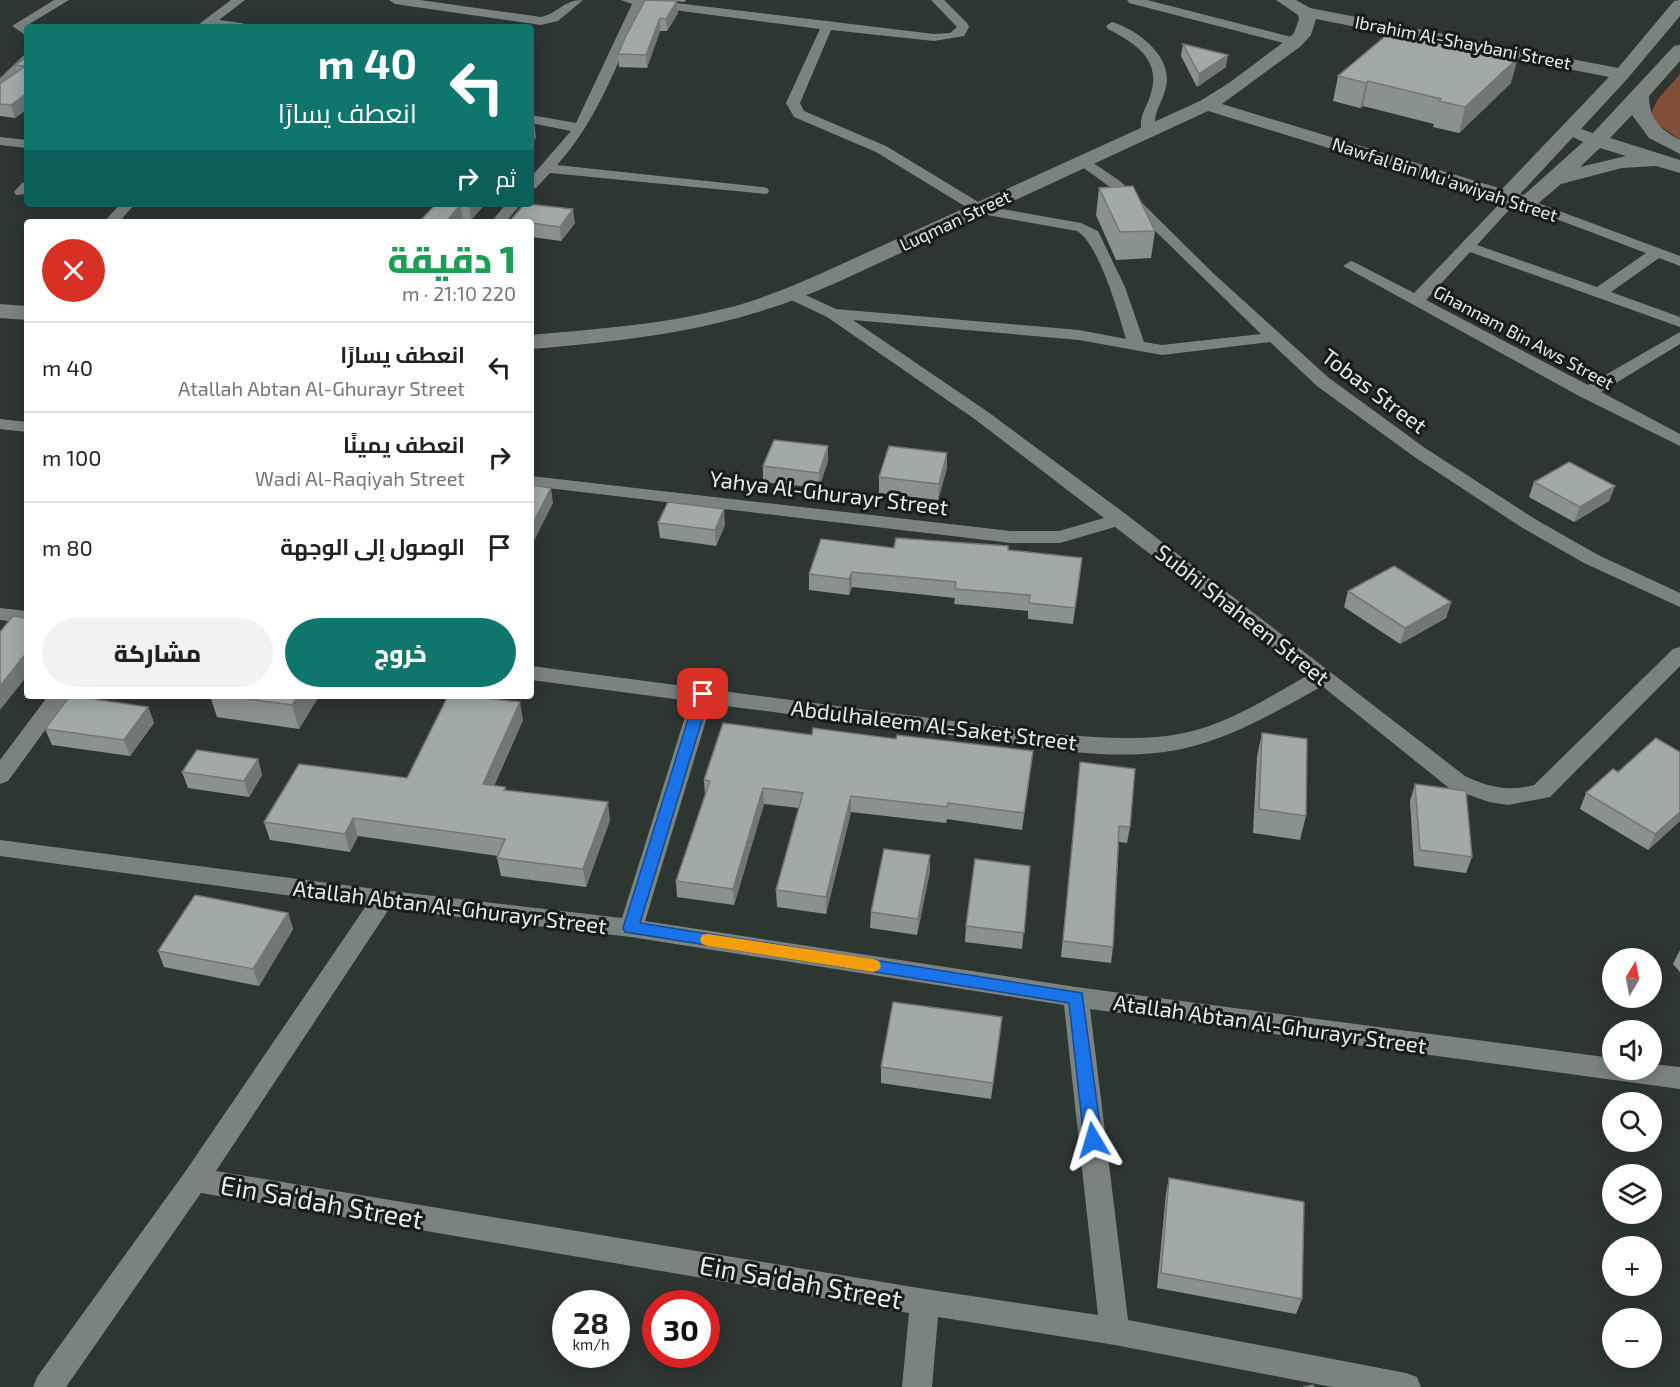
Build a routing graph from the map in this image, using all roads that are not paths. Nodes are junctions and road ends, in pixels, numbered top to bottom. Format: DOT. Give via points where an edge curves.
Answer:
graph roads {
  1 [pos="63,0"];
  2 [pos="239,0"];
  3 [pos="395,0"];
  4 [pos="577,0"];
  5 [pos="937,0"];
  6 [pos="1133,0"];
  7 [pos="1284,0"];
  8 [pos="633,1"];
  9 [pos="1680,5"];
  10 [pos="1305,12"];
  11 [pos="206,24"];
  12 [pos="827,26"];
  13 [pos="1112,26"];
  14 [pos="24,31"];
  15 [pos="1295,42"];
  16 [pos="1680,50"];
  17 [pos="24,62"];
  18 [pos="1622,74"];
  19 [pos="0,85"];
  20 [pos="1640,96"];
  21 [pos="1207,105"];
  22 [pos="534,120"];
  23 [pos="1570,127"];
  24 [pos="579,128"];
  25 [pos="1148,131"];
  26 [pos="1601,136"];
  27 [pos="0,141"];
  28 [pos="24,144"];
  29 [pos="1678,159"];
  30 [pos="1081,161"];
  31 [pos="1535,165"];
  32 [pos="546,168"];
  33 [pos="1427,172"];
  34 [pos="1558,179"];
  35 [pos="534,182"];
  36 [pos="762,191"];
  37 [pos="1516,199"];
  38 [pos="126,207"];
  39 [pos="511,207"];
  40 [pos="981,210"];
  41 [pos="114,219"];
  42 [pos="501,219"];
  43 [pos="1470,247"];
  44 [pos="1656,253"];
  45 [pos="1680,261"];
  46 [pos="1351,266"];
  47 [pos="1599,293"];
  48 [pos="791,294"];
  49 [pos="1416,302"];
  50 [pos="0,311"];
  51 [pos="24,313"];
  52 [pos="833,314"];
  53 [pos="1680,322"];
  54 [pos="1273,337"];
  55 [pos="1680,337"];
  56 [pos="534,342"];
  57 [pos="1137,346"];
  58 [pos="1587,393"];
  59 [pos="0,424"];
  60 [pos="24,427"];
  61 [pos="1680,441"];
  62 [pos="534,481"];
  63 [pos="1120,519"];
  64 [pos="1680,601"];
  65 [pos="0,614"];
  66 [pos="24,617"];
  67 [pos="1680,654"];
  68 [pos="534,673"];
  69 [pos="1323,676"];
  70 [pos="703,694"];
  71 [pos="57,699"];
  72 [pos="0,776"];
  73 [pos="0,848"];
  74 [pos="383,899"];
  75 [pos="631,928"];
  76 [pos="1077,997"];
  77 [pos="1602,1068"];
  78 [pos="1662,1076"];
  79 [pos="1680,1078"];
  80 [pos="195,1180"];
  81 [pos="925,1302"];
  82 [pos="1115,1331"];
  83 [pos="48,1387"];
  84 [pos="917,1387"];
  85 [pos="1406,1387"];
  1 -- 14 [label="street" via="17,28"];
  2 -- 11 [label="street"];
  3 -- 4 [label="street" via="541,21 554,18"];
  5 -- 12 [label="street" via="963,27 955,36"];
  6 -- 15 [label="street"];
  7 -- 10 [label="street"];
  8 -- 12 [label="street"];
  8 -- 24 [label="street" via="592,106"];
  9 -- 18 [label="street"];
  10 -- 15 [label="street, Luqman Street" via="1308,24"];
  10 -- 18 [label="street, Ibrahim Al-Shaybani Street"];
  12 -- 40 [label="street" via="793,103 795,109 806,118 881,149"];
  13 -- 25 [label="street" via="1146,46 1160,73 1160,87 1147,119"];
  15 -- 21 [label="street, Luqman Street"];
  16 -- 20 [label="street"];
  17 -- 19 [label="street"];
  18 -- 23 [label="street"];
  20 -- 26 [label="street"];
  20 -- 29 [label="street" via="1640,117"];
  21 -- 25 [label="street, Luqman Street"];
  21 -- 33 [label="street, Nawfal Bin Mu'awiyah Street"];
  22 -- 24 [label="street"];
  23 -- 26 [label="street"];
  23 -- 31 [label="street"];
  24 -- 32 [label="street"];
  25 -- 30 [label="street, Luqman Street"];
  26 -- 29 [label="street"];
  26 -- 34 [label="street"];
  27 -- 28 [label="street"];
  29 -- 34 [label="street" via="1622,162"];
  30 -- 40 [label="street, Luqman Street"];
  30 -- 54 [label="street, Tobas Street" via="1115,184"];
  31 -- 33 [label="street" via="1497,177"];
  31 -- 37 [label="street"];
  32 -- 35 [label="street"];
  32 -- 36 [label="street"];
  33 -- 37 [label="street, Nawfal Bin Mu'awiyah Street"];
  34 -- 37 [label="street"];
  37 -- 43 [label="street"];
  37 -- 44 [label="street, Nawfal Bin Mu'awiyah Street"];
  38 -- 41 [label="street"];
  39 -- 42 [label="street"];
  40 -- 48 [label="street, Luqman Street"];
  40 -- 57 [label="street" via="1081,227 1093,234"];
  43 -- 47 [label="street"];
  43 -- 49 [label="street"];
  44 -- 45 [label="street, Nawfal Bin Mu'awiyah Street"];
  44 -- 47 [label="street"];
  46 -- 49 [label="street, Ghannam Bin Aws Street"];
  47 -- 53 [label="street"];
  48 -- 52 [label="street, Subhi Shaheen Street"];
  48 -- 56 [label="street, Luqman Street" via="728,315"];
  49 -- 58 [label="street, Ghannam Bin Aws Street"];
  50 -- 51 [label="street"];
  52 -- 57 [label="street" via="1079,335"];
  52 -- 63 [label="street, Subhi Shaheen Street" via="982,416"];
  54 -- 57 [label="street" via="1162,350"];
  54 -- 64 [label="street, Tobas Street" via="1323,382 1528,523 1591,559"];
  55 -- 58 [label="street"];
  58 -- 61 [label="street, Ghannam Bin Aws Street"];
  59 -- 60 [label="street"];
  62 -- 63 [label="street, Yahya Al-Ghurayr Street" via="1011,537 1060,537"];
  63 -- 69 [label="street, Subhi Shaheen Street"];
  65 -- 66 [label="street"];
  67 -- 69 [label="street, Subhi Shaheen Street" via="1542,791 1503,798 1457,782"];
  68 -- 70 [label="street, Abdulhaleem Al-Saket Street"];
  69 -- 70 [label="street, Abdulhaleem Al-Saket Street" via="1206,735 1164,744 1118,746 1052,741"];
  70 -- 75 [label="street"];
  71 -- 72 [label="street"];
  73 -- 74 [label="street, Atallah Abtan Al-Ghurayr Street"];
  74 -- 75 [label="street, Atallah Abtan Al-Ghurayr Street"];
  74 -- 80 [label="street"];
  75 -- 76 [label="street, Atallah Abtan Al-Ghurayr Street"];
  76 -- 77 [label="street, Atallah Abtan Al-Ghurayr Street"];
  76 -- 82 [label="street"];
  78 -- 79 [label="street"];
  80 -- 81 [label="street, Ein Sa‘dah Street"];
  80 -- 83 [label="street"];
  81 -- 82 [label="street, Ein Sa‘dah Street"];
  81 -- 84 [label="street"];
  82 -- 85 [label="street, Ein Sa‘dah Street"];
}
